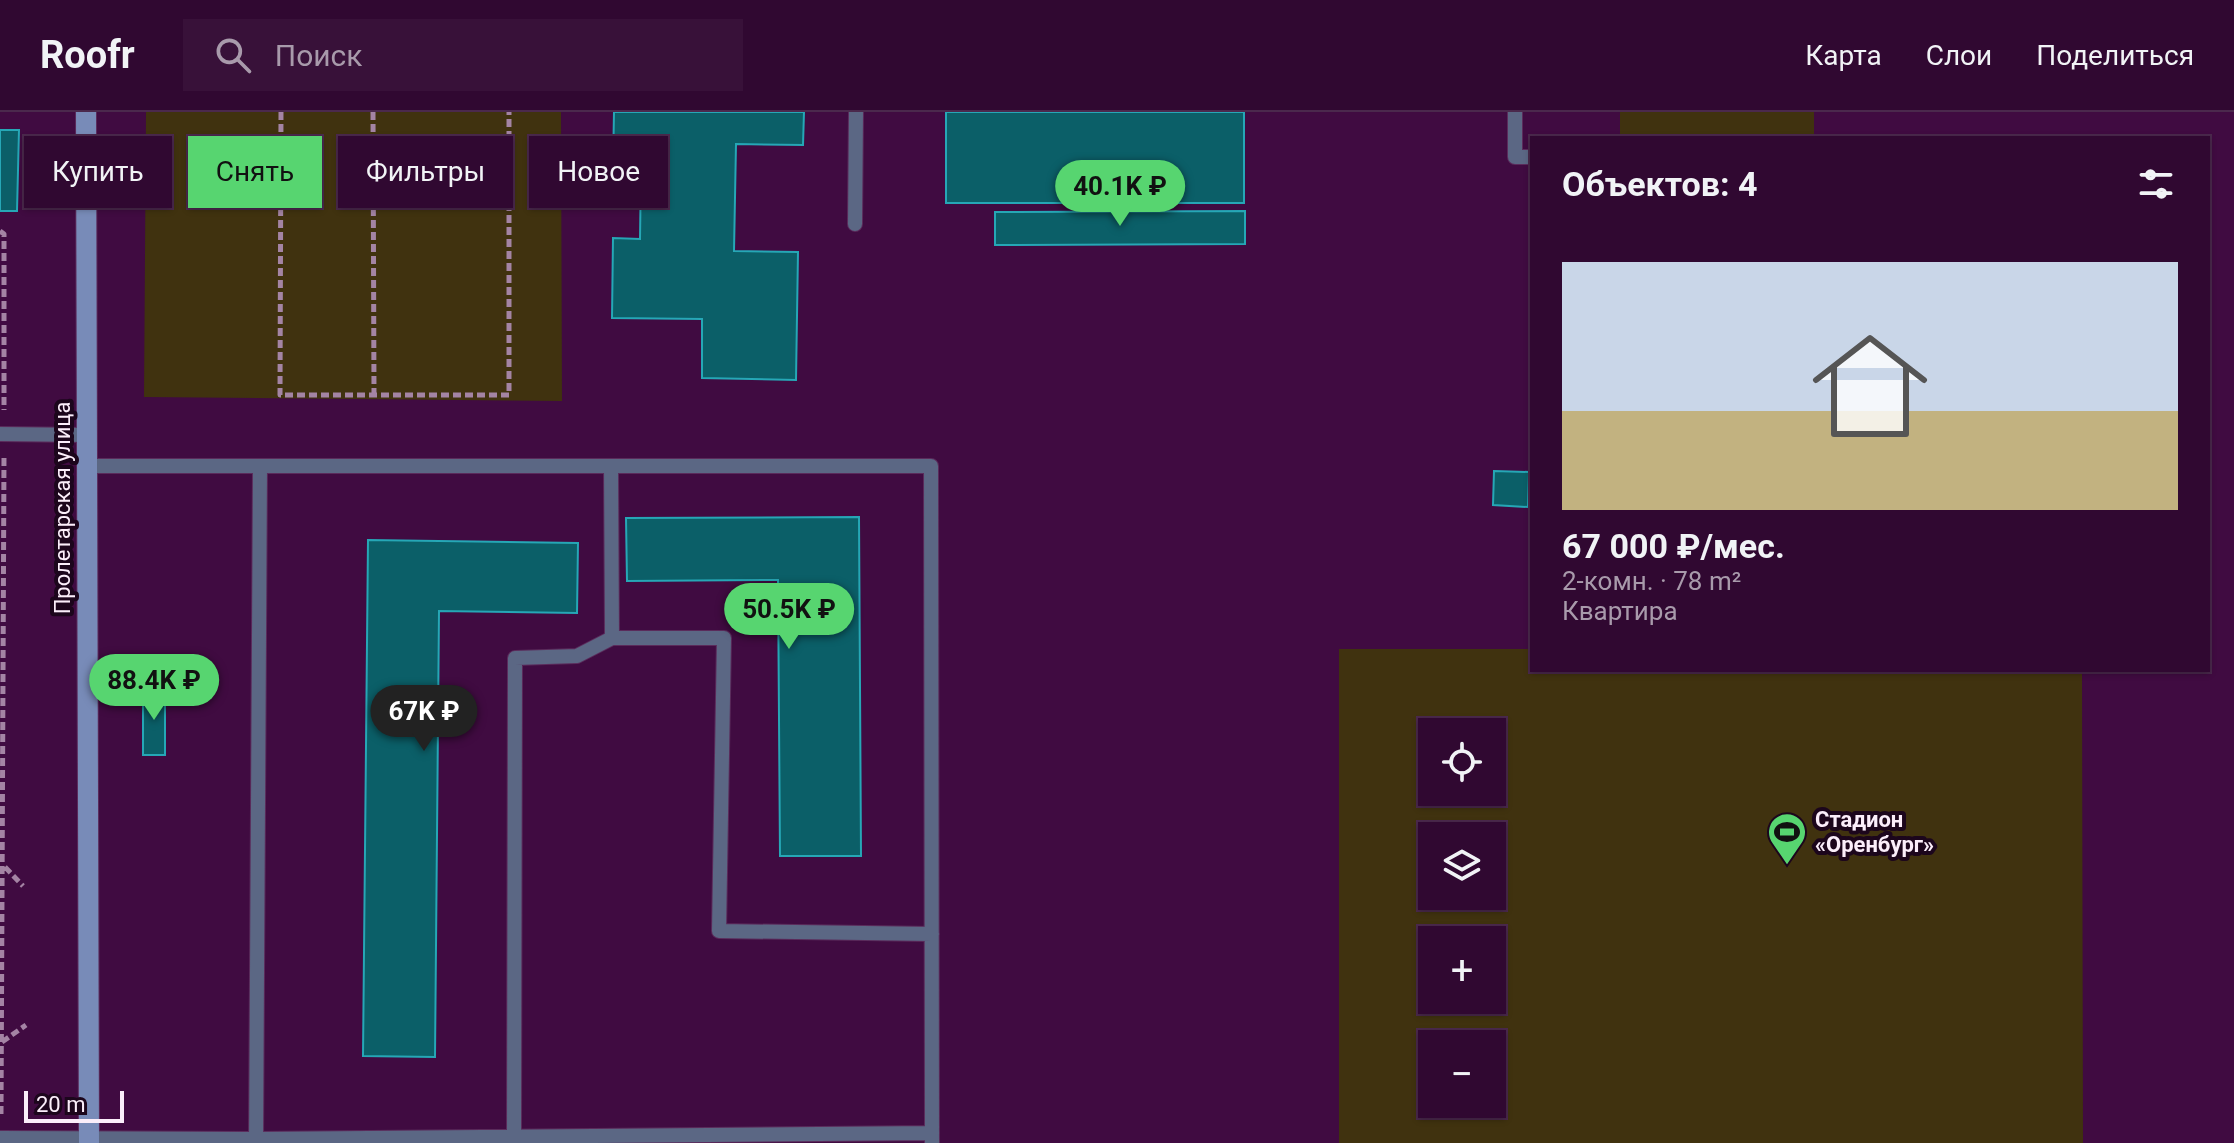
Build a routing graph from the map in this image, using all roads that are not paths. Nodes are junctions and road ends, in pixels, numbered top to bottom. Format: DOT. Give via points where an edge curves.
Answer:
graph roads {
  1 [pos="86,112"];
  2 [pos="856,112"];
  3 [pos="1515,112"];
  4 [pos="1530,157"];
  5 [pos="855,224"];
  6 [pos="2,434"];
  7 [pos="86,435"];
  8 [pos="86,466"];
  9 [pos="260,466"];
  10 [pos="611,466"];
  11 [pos="612,638"];
  12 [pos="932,934"];
  13 [pos="514,1137"];
  14 [pos="0,1138"];
  15 [pos="932,1138"];
  16 [pos="89,1140"];
  17 [pos="612,1140"];
  18 [pos="256,1141"];
  1 -- 7 [label="main road, Пролетарская улица"];
  2 -- 5 [label="lane"];
  3 -- 4 [label="lane" via="1515,157"];
  6 -- 7 [label="lane"];
  7 -- 8 [label="main road, Пролетарская улица"];
  8 -- 9 [label="lane"];
  8 -- 16 [label="main road, Пролетарская улица"];
  9 -- 10 [label="lane"];
  9 -- 18 [label="lane"];
  10 -- 11 [label="lane"];
  10 -- 12 [label="lane" via="931,466"];
  11 -- 12 [label="lane" via="724,638 719,931"];
  11 -- 13 [label="lane" via="577,656 515,658"];
  12 -- 15 [label="lane"];
  13 -- 17 [label="lane"];
  13 -- 18 [label="lane"];
  14 -- 16 [label="lane"];
  15 -- 17 [label="lane"];
  16 -- 18 [label="lane"];
}
